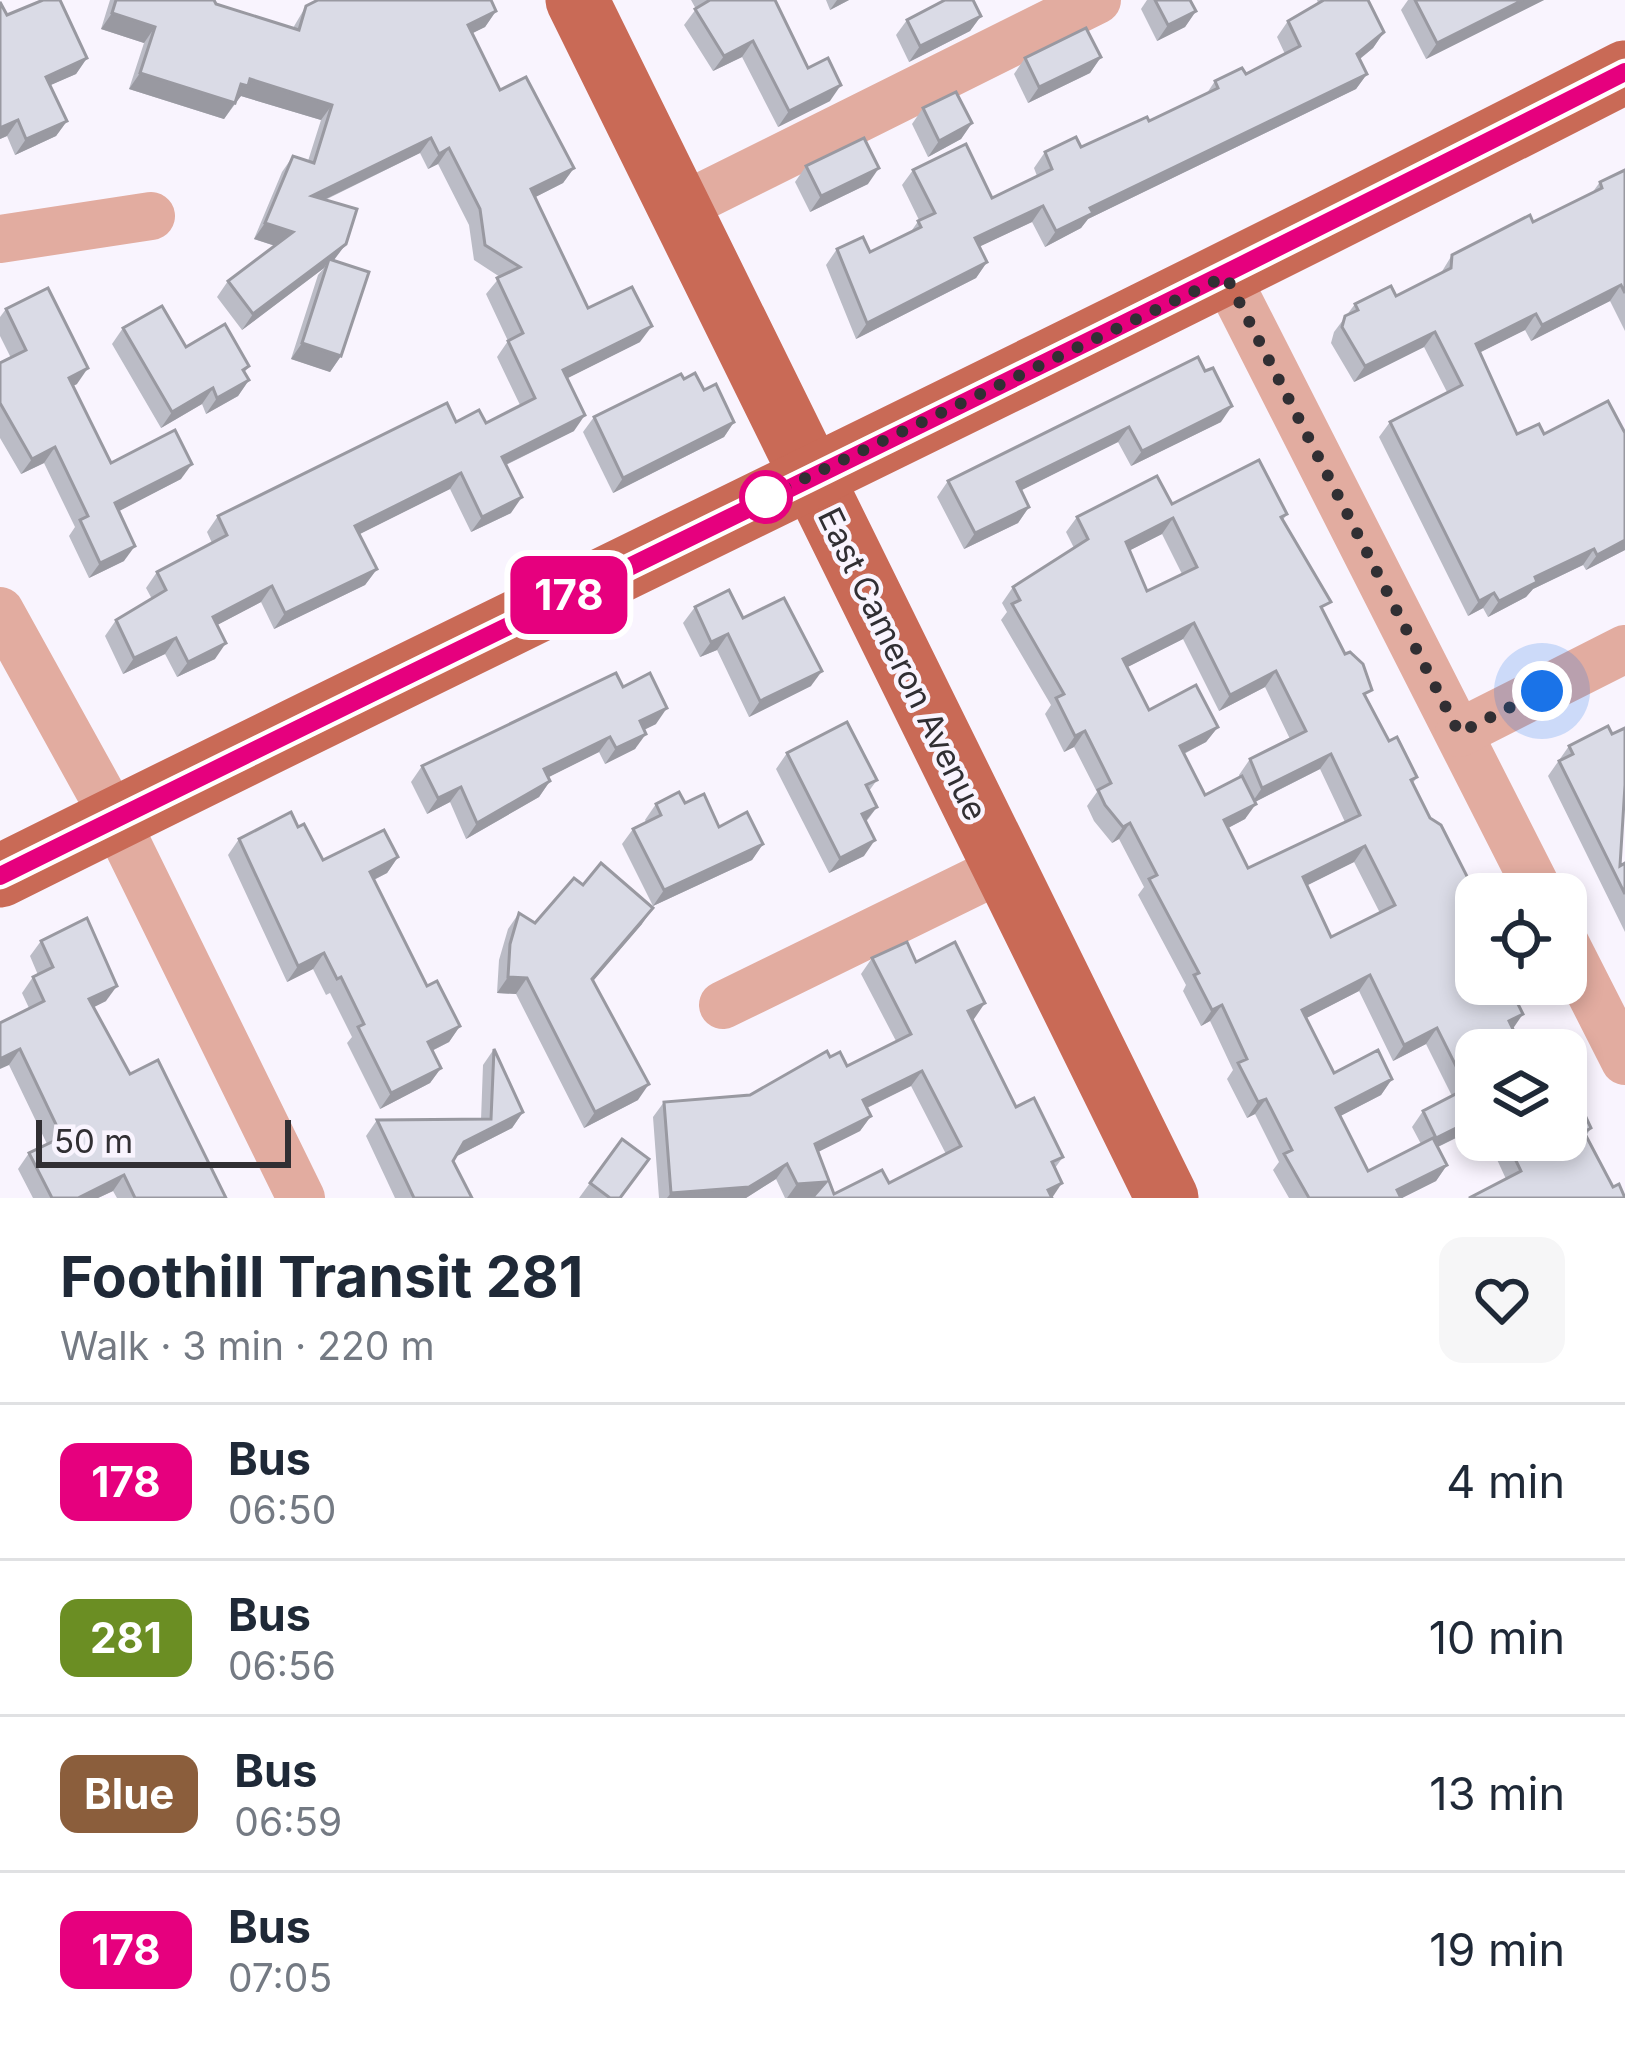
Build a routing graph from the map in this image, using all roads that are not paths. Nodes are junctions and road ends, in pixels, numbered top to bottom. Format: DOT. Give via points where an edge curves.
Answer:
graph roads {
  1 [pos="577,0"];
  2 [pos="1097,0"];
  3 [pos="1625,72"];
  4 [pos="679,208"];
  5 [pos="152,216"];
  6 [pos="0,239"];
  7 [pos="1226,276"];
  8 [pos="811,475"];
  9 [pos="0,610"];
  10 [pos="1625,649"];
  11 [pos="1459,733"];
  12 [pos="115,819"];
  13 [pos="1003,868"];
  14 [pos="1529,873"];
  15 [pos="0,876"];
  16 [pos="1587,986"];
  17 [pos="723,1005"];
  18 [pos="1625,1061"];
  19 [pos="301,1198"];
  20 [pos="1166,1198"];
  1 -- 4 [label="main road, East Cameron Avenue"];
  2 -- 4 [label="street"];
  3 -- 7 [label="main road"];
  4 -- 8 [label="main road, East Cameron Avenue"];
  5 -- 6 [label="street"];
  7 -- 8 [label="main road"];
  7 -- 11 [label="street"];
  8 -- 12 [label="main road"];
  8 -- 13 [label="main road, East Cameron Avenue"];
  9 -- 12 [label="street"];
  10 -- 11 [label="street"];
  11 -- 14 [label="street"];
  12 -- 15 [label="main road"];
  12 -- 19 [label="street"];
  13 -- 17 [label="street"];
  13 -- 20 [label="main road, East Cameron Avenue"];
  16 -- 18 [label="street"];
}
